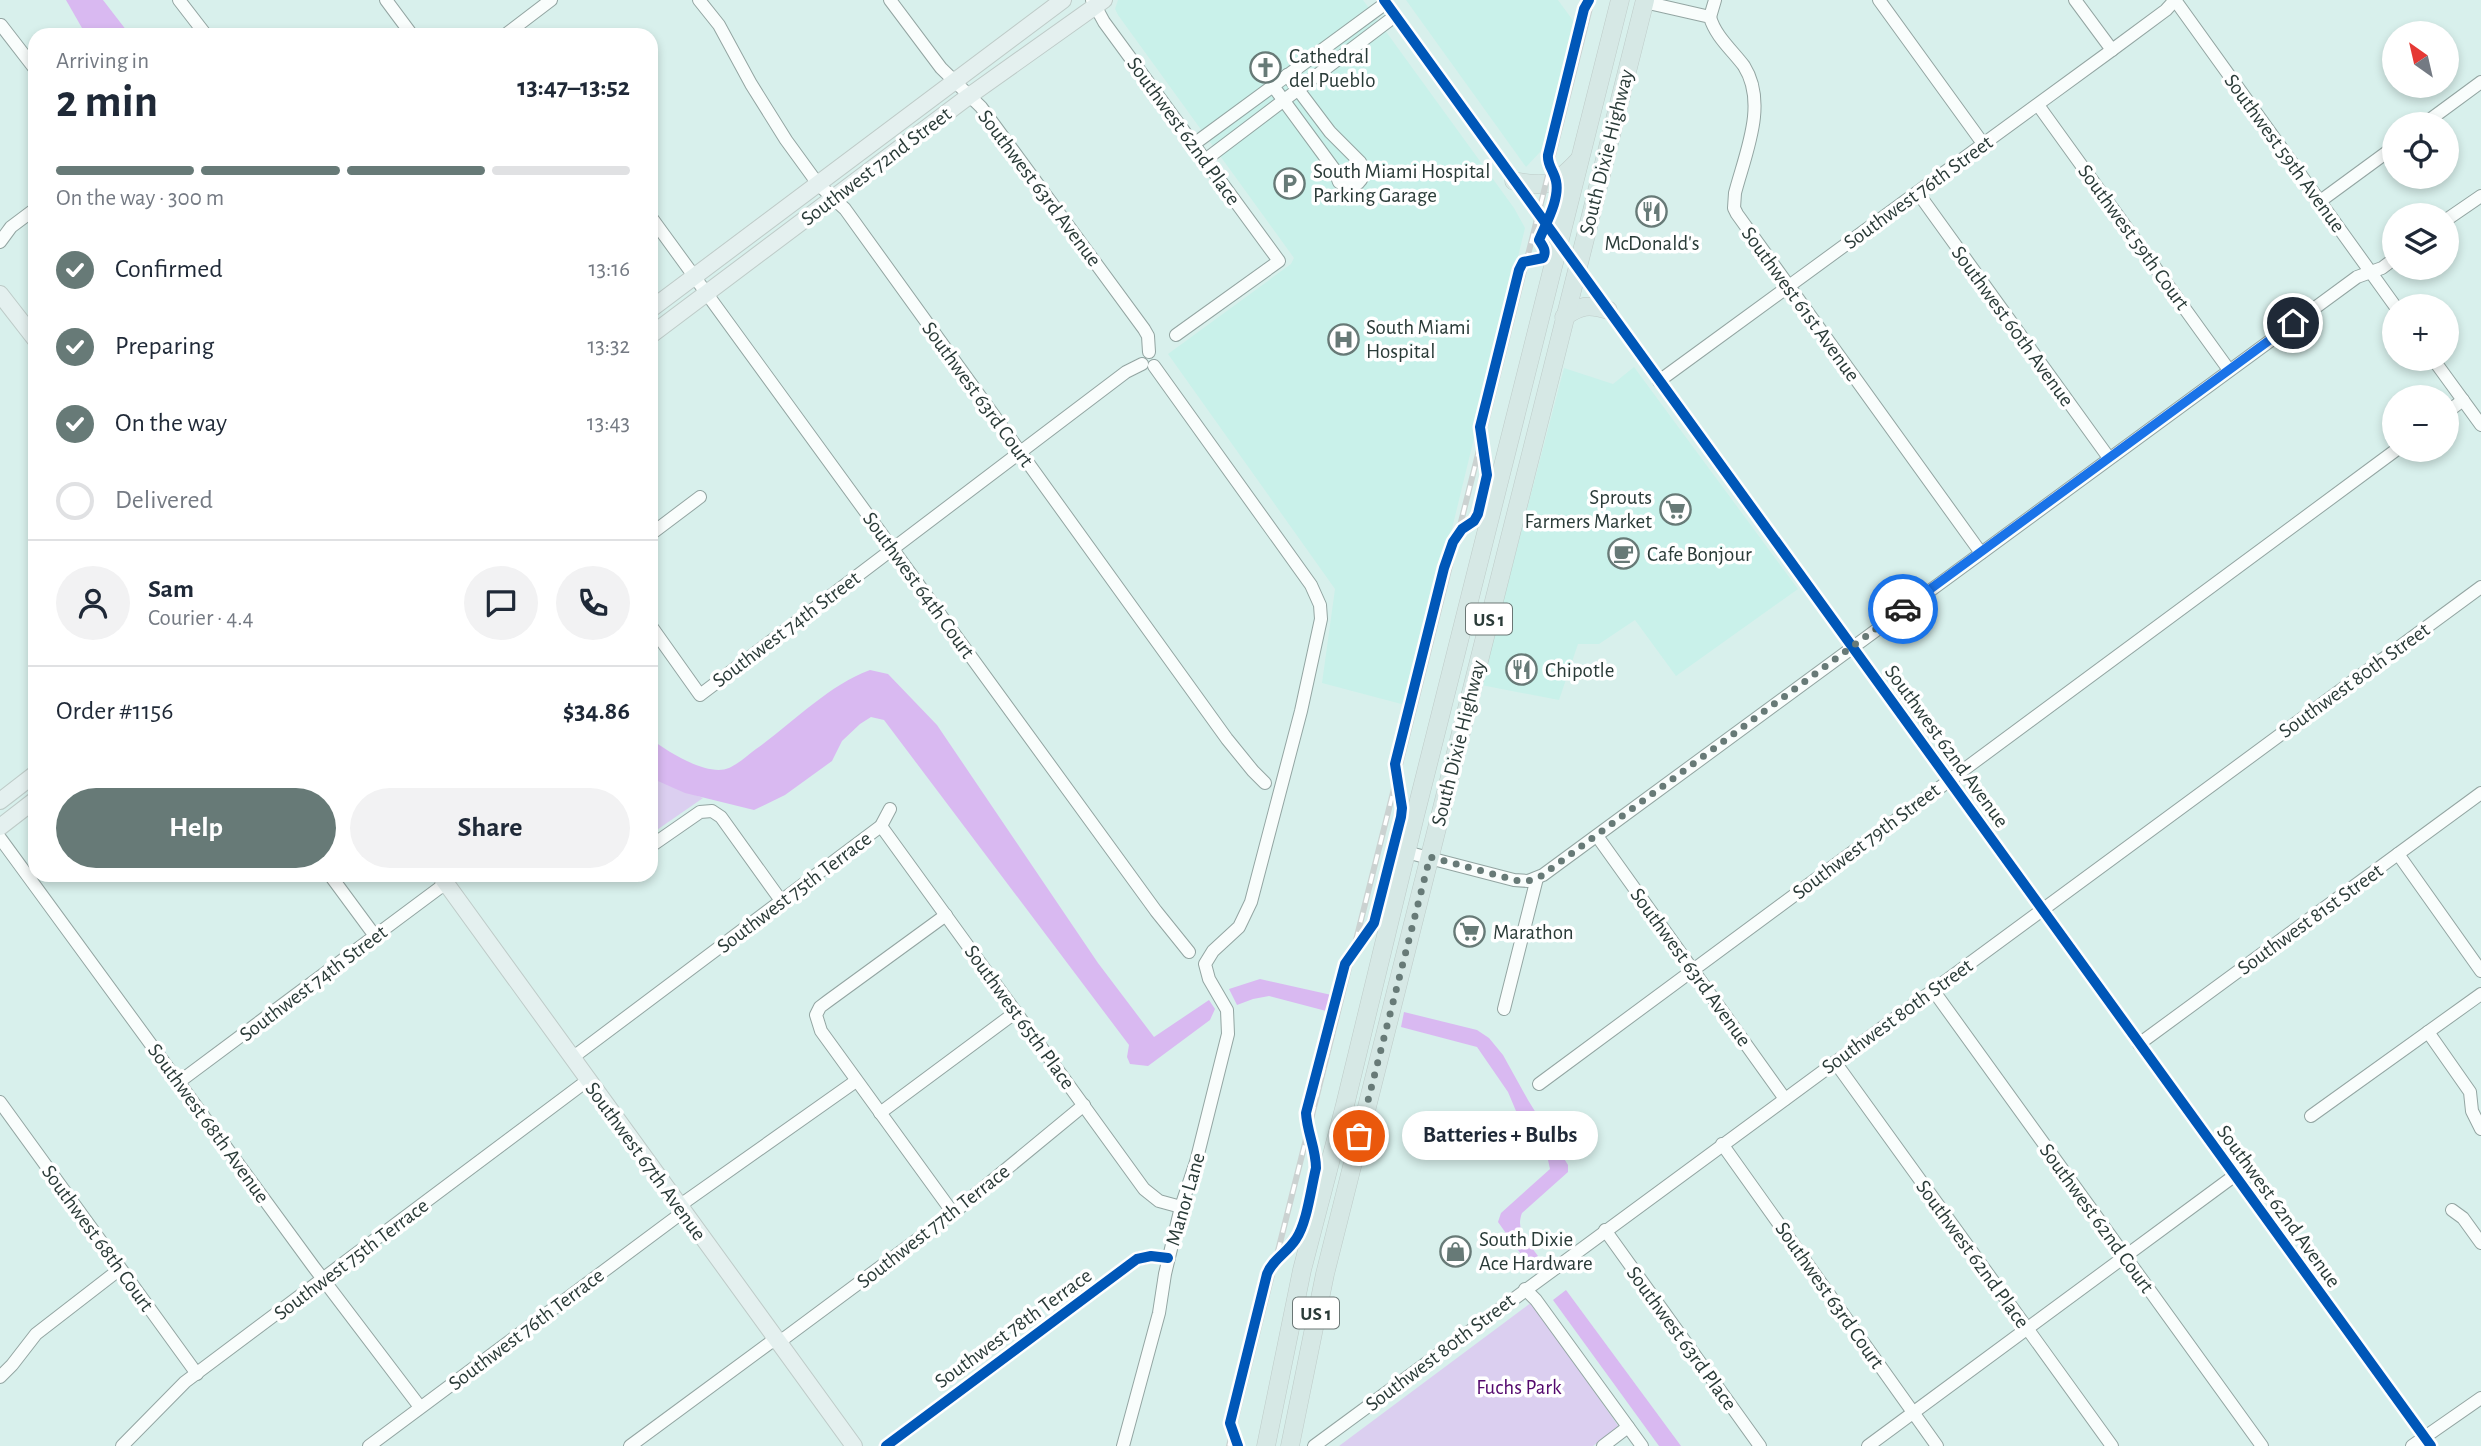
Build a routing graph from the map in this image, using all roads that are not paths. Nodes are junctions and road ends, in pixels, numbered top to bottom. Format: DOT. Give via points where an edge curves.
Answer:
graph roads {
  1 [pos="179,0"];
  2 [pos="386,0"];
  3 [pos="551,0"];
  4 [pos="699,0"];
  5 [pos="890,0"];
  6 [pos="1063,0"];
  7 [pos="1620,0"];
  8 [pos="1715,0"];
  9 [pos="1879,0"];
  10 [pos="2075,0"];
  11 [pos="2175,0"];
  12 [pos="1644,1"];
  13 [pos="1385,2"];
  14 [pos="1097,3"];
  15 [pos="1395,16"];
  16 [pos="1710,17"];
  17 [pos="1615,21"];
  18 [pos="1,25"];
  19 [pos="200,28"];
  20 [pos="407,28"];
  21 [pos="517,28"];
  22 [pos="2112,51"];
  23 [pos="28,60"];
  24 [pos="1287,75"];
  25 [pos="954,81"];
  26 [pos="2481,82"];
  27 [pos="1273,86"];
  28 [pos="1297,89"];
  29 [pos="969,96"];
  30 [pos="1283,99"];
  31 [pos="2038,105"];
  32 [pos="2440,112"];
  33 [pos="1194,144"];
  34 [pos="1984,145"];
  35 [pos="2382,156"];
  36 [pos="1354,158"];
  37 [pos="1205,160"];
  38 [pos="1579,160"];
  39 [pos="1334,169"];
  40 [pos="1514,181"];
  41 [pos="818,184"];
  42 [pos="1918,193"];
  43 [pos="2481,196"];
  44 [pos="833,198"];
  45 [pos="2319,202"];
  46 [pos="2459,211"];
  47 [pos="28,214"];
  48 [pos="658,226"];
  49 [pos="5,229"];
  50 [pos="0,242"];
  51 [pos="1558,244"];
  52 [pos="2382,266"];
  53 [pos="1577,268"];
  54 [pos="2371,272"];
  55 [pos="695,276"];
  56 [pos="1788,287"];
  57 [pos="707,292"];
  58 [pos="2387,294"];
  59 [pos="0,295"];
  60 [pos="658,304"];
  61 [pos="1608,310"];
  62 [pos="6,313"];
  63 [pos="1564,317"];
  64 [pos="658,330"];
  65 [pos="28,333"];
  66 [pos="1176,335"];
  67 [pos="1148,365"];
  68 [pos="2229,370"];
  69 [pos="2442,371"];
  70 [pos="1659,381"];
  71 [pos="2463,400"];
  72 [pos="2459,403"];
  73 [pos="2481,425"];
  74 [pos="1019,452"];
  75 [pos="2109,458"];
  76 [pos="2382,460"];
  77 [pos="700,498"];
  78 [pos="658,529"];
  79 [pos="892,548"];
  80 [pos="1981,552"];
  81 [pos="2481,587"];
  82 [pos="658,636"];
  83 [pos="1852,646"];
  84 [pos="28,779"];
  85 [pos="1948,780"];
  86 [pos="1265,783"];
  87 [pos="2481,793"];
  88 [pos="0,801"];
  89 [pos="28,805"];
  90 [pos="890,809"];
  91 [pos="881,826"];
  92 [pos="0,827"];
  93 [pos="1597,836"];
  94 [pos="0,838"];
  95 [pos="658,841"];
  96 [pos="1406,852"];
  97 [pos="2398,854"];
  98 [pos="1430,857"];
  99 [pos="28,876"];
  100 [pos="1537,878"];
  101 [pos="32,882"];
  102 [pos="335,882"];
  103 [pos="439,882"];
  104 [pos="445,882"];
  105 [pos="782,902"];
  106 [pos="2042,910"];
  107 [pos="946,915"];
  108 [pos="374,936"];
  109 [pos="1189,952"];
  110 [pos="1693,970"];
  111 [pos="2481,971"];
  112 [pos="1933,990"];
  113 [pos="2481,994"];
  114 [pos="1504,1009"];
  115 [pos="1016,1012"];
  116 [pos="2428,1032"];
  117 [pos="2139,1044"];
  118 [pos="572,1058"];
  119 [pos="1835,1062"];
  120 [pos="588,1080"];
  121 [pos="856,1080"];
  122 [pos="179,1082"];
  123 [pos="1539,1084"];
  124 [pos="1785,1098"];
  125 [pos="2476,1098"];
  126 [pos="0,1102"];
  127 [pos="1084,1105"];
  128 [pos="1345,1105"];
  129 [pos="880,1113"];
  130 [pos="2311,1116"];
  131 [pos="2481,1129"];
  132 [pos="1722,1144"];
  133 [pos="2234,1176"];
  134 [pos="1348,1182"];
  135 [pos="1181,1207"];
  136 [pos="681,1209"];
  137 [pos="2452,1210"];
  138 [pos="953,1213"];
  139 [pos="1605,1230"];
  140 [pos="2481,1243"];
  141 [pos="2125,1256"];
  142 [pos="1168,1258"];
  143 [pos="120,1269"];
  144 [pos="323,1279"];
  145 [pos="1525,1289"];
  146 [pos="2028,1329"];
  147 [pos="776,1341"];
  148 [pos="197,1374"];
  149 [pos="0,1377"];
  150 [pos="2481,1398"];
  151 [pos="420,1408"];
  152 [pos="1913,1413"];
  153 [pos="1628,1427"];
  154 [pos="2428,1442"];
  155 [pos="122,1446"];
  156 [pos="369,1446"];
  157 [pos="630,1446"];
  158 [pos="854,1446"];
  159 [pos="886,1446"];
  160 [pos="1123,1446"];
  161 [pos="1266,1446"];
  162 [pos="1290,1446"];
  163 [pos="1314,1446"];
  164 [pos="1603,1446"];
  165 [pos="1642,1446"];
  166 [pos="1760,1446"];
  167 [pos="1868,1446"];
  168 [pos="1937,1446"];
  169 [pos="2112,1446"];
  170 [pos="2262,1446"];
  171 [pos="2413,1446"];
  1 -- 19 [label="street"];
  2 -- 20 [label="street"];
  3 -- 21 [label="street"];
  4 -- 41 [label="street, Southwest 63rd Court" via="719,25 775,124"];
  5 -- 25 [label="street, Southwest 63rd Avenue"];
  6 -- 25 [label="main road, Southwest 72nd Street"];
  7 -- 17 [label="highway, South Dixie Highway / US 1"];
  8 -- 16 [label="street"];
  9 -- 34 [label="street"];
  10 -- 22 [label="street"];
  11 -- 22 [label="street, Southwest 76th Street"];
  11 -- 45 [label="street, Southwest 59th Avenue"];
  12 -- 16 [label="street"];
  12 -- 17 [label="highway"];
  12 -- 53 [label="highway, South Dixie Highway / US 1"];
  13 -- 15 [label="street, Southwest 62nd Avenue"];
  13 -- 24 [label="street"];
  14 -- 29 [label="main road, Southwest 72nd Street"];
  14 -- 33 [label="street, Southwest 62nd Place"];
  15 -- 28 [label="street"];
  15 -- 40 [label="street, Southwest 62nd Avenue"];
  16 -- 56 [label="street, Southwest 61st Avenue" via="1751,78 1755,95 1734,208"];
  17 -- 38 [label="highway, South Dixie Highway / US 1"];
  18 -- 23 [label="street"];
  22 -- 31 [label="street, Southwest 76th Street"];
  24 -- 27 [label="street"];
  24 -- 28 [label="street"];
  25 -- 29 [label="street, Southwest 63rd Avenue"];
  25 -- 41 [label="main road, Southwest 72nd Street"];
  26 -- 32 [label="street"];
  27 -- 30 [label="street"];
  27 -- 33 [label="street"];
  28 -- 30 [label="street"];
  28 -- 36 [label="street"];
  29 -- 44 [label="main road, Southwest 72nd Street"];
  29 -- 67 [label="street, Southwest 63rd Avenue" via="1141,325 1148,336 1149,352 1142,356"];
  30 -- 37 [label="street"];
  30 -- 39 [label="street"];
  31 -- 34 [label="street, Southwest 76th Street"];
  31 -- 68 [label="street, Southwest 59th Court"];
  33 -- 37 [label="street, Southwest 62nd Place"];
  34 -- 42 [label="street, Southwest 76th Street"];
  35 -- 45 [label="street"];
  36 -- 39 [label="street" via="1343,158"];
  36 -- 39 [label="street" via="1364,173 1357,184 1341,184"];
  37 -- 66 [label="street, Southwest 62nd Place" via="1279,261"];
  38 -- 40 [label="highway" via="1556,182 1539,186"];
  38 -- 51 [label="highway, South Dixie Highway / US 1"];
  40 -- 51 [label="street, Southwest 62nd Avenue"];
  41 -- 44 [label="street, Southwest 63rd Court"];
  41 -- 55 [label="main road, Southwest 72nd Street"];
  42 -- 56 [label="street, Southwest 76th Street"];
  42 -- 75 [label="street, Southwest 60th Avenue"];
  43 -- 46 [label="street"];
  44 -- 57 [label="main road, Southwest 72nd Street"];
  44 -- 74 [label="street, Southwest 63rd Court"];
  45 -- 54 [label="street, Southwest 59th Avenue"];
  47 -- 49 [label="street"];
  48 -- 55 [label="street, Southwest 64th Court"];
  49 -- 50 [label="street"];
  51 -- 53 [label="street, Southwest 62nd Avenue"];
  51 -- 96 [label="highway, South Dixie Highway / US 1"];
  52 -- 54 [label="street"];
  53 -- 61 [label="street, Southwest 62nd Avenue"];
  53 -- 63 [label="highway, South Dixie Highway / US 1"];
  54 -- 58 [label="street, Southwest 59th Avenue"];
  54 -- 68 [label="street" via="2357,277"];
  55 -- 57 [label="street, Southwest 64th Court"];
  55 -- 60 [label="main road, Southwest 72nd Street"];
  56 -- 70 [label="street, Southwest 76th Street"];
  56 -- 80 [label="street, Southwest 61st Avenue"];
  57 -- 64 [label="main road, Southwest 72nd Street"];
  57 -- 79 [label="street, Southwest 64th Court"];
  59 -- 62 [label="main road"];
  61 -- 63 [label="highway" via="1585,305"];
  61 -- 70 [label="street, Southwest 62nd Avenue"];
  62 -- 65 [label="main road"];
  63 -- 98 [label="highway, South Dixie Highway / US 1"];
  67 -- 74 [label="street, Southwest 74th Street" via="1126,372"];
  67 -- 135 [label="street, Manor Lane" via="1308,580 1320,605 1320,631 1250,908 1239,927 1206,961 1209,979 1228,1013 1228,1034"];
  68 -- 75 [label="street"];
  69 -- 71 [label="street"];
  70 -- 83 [label="street, Southwest 62nd Avenue"];
  71 -- 72 [label="street"];
  71 -- 73 [label="street"];
  74 -- 79 [label="street, Southwest 74th Street"];
  74 -- 86 [label="street, Southwest 63rd Court" via="1227,739"];
  75 -- 80 [label="street"];
  76 -- 85 [label="street, Southwest 79th Street"];
  77 -- 78 [label="street"];
  79 -- 82 [label="street, Southwest 74th Street" via="700,695"];
  79 -- 109 [label="street, Southwest 64th Court"];
  80 -- 83 [label="street"];
  81 -- 106 [label="street, Southwest 80th Street"];
  83 -- 85 [label="street, Southwest 62nd Avenue"];
  83 -- 93 [label="street"];
  84 -- 88 [label="main road"];
  85 -- 106 [label="street, Southwest 62nd Avenue"];
  85 -- 110 [label="street, Southwest 79th Street"];
  87 -- 97 [label="street, Southwest 81st Street"];
  89 -- 92 [label="main road"];
  90 -- 91 [label="street"];
  91 -- 105 [label="street, Southwest 75th Terrace"];
  91 -- 107 [label="street, Southwest 65th Place"];
  93 -- 100 [label="street"];
  93 -- 110 [label="street, Southwest 63rd Avenue"];
  94 -- 99 [label="street, Southwest 68th Avenue"];
  95 -- 105 [label="street" via="696,814 712,811"];
  96 -- 98 [label="street"];
  96 -- 128 [label="highway, South Dixie Highway / US 1"];
  97 -- 111 [label="street"];
  97 -- 117 [label="street, Southwest 81st Street"];
  98 -- 100 [label="street" via="1514,880"];
  98 -- 134 [label="highway, South Dixie Highway / US 1"];
  100 -- 114 [label="street"];
  101 -- 122 [label="street, Southwest 68th Avenue"];
  102 -- 108 [label="street"];
  103 -- 108 [label="street, Southwest 74th Street"];
  104 -- 118 [label="main road, Southwest 67th Avenue"];
  105 -- 118 [label="street, Southwest 75th Terrace"];
  106 -- 112 [label="street, Southwest 80th Street"];
  106 -- 117 [label="street, Southwest 62nd Avenue"];
  107 -- 115 [label="street, Southwest 65th Place"];
  107 -- 121 [label="street" via="828,1001 816,1015 821,1031"];
  108 -- 122 [label="street, Southwest 74th Street"];
  110 -- 123 [label="street, Southwest 79th Street"];
  110 -- 124 [label="street, Southwest 63rd Avenue"];
  112 -- 119 [label="street, Southwest 80th Street"];
  112 -- 141 [label="street, Southwest 62nd Court"];
  113 -- 116 [label="street"];
  115 -- 127 [label="street, Southwest 65th Place"];
  115 -- 129 [label="street"];
  116 -- 125 [label="street"];
  116 -- 130 [label="street"];
  117 -- 133 [label="street, Southwest 62nd Avenue"];
  118 -- 120 [label="main road, Southwest 67th Avenue"];
  119 -- 124 [label="street, Southwest 80th Street"];
  119 -- 146 [label="street, Southwest 62nd Place"];
  120 -- 136 [label="main road, Southwest 67th Avenue"];
  120 -- 144 [label="street, Southwest 75th Terrace"];
  121 -- 129 [label="street"];
  121 -- 136 [label="street, Southwest 76th Terrace"];
  122 -- 144 [label="street, Southwest 68th Avenue"];
  124 -- 132 [label="street, Southwest 80th Street"];
  125 -- 131 [label="street" via="2472,1111"];
  126 -- 143 [label="street, Southwest 68th Court"];
  127 -- 135 [label="street, Southwest 65th Place" via="1148,1194"];
  127 -- 138 [label="street, Southwest 77th Terrace"];
  128 -- 134 [label="highway" via="1349,1121 1338,1165"];
  128 -- 161 [label="highway, South Dixie Highway / US 1" via="1302,1270"];
  129 -- 138 [label="street"];
  132 -- 139 [label="street, Southwest 80th Street"];
  132 -- 152 [label="street, Southwest 63rd Court"];
  133 -- 141 [label="street"];
  133 -- 154 [label="street, Southwest 62nd Avenue"];
  134 -- 162 [label="highway, South Dixie Highway / US 1"];
  135 -- 142 [label="street, Manor Lane"];
  136 -- 147 [label="main road, Southwest 67th Avenue"];
  136 -- 151 [label="street, Southwest 76th Terrace"];
  137 -- 140 [label="street"];
  138 -- 147 [label="street, Southwest 77th Terrace"];
  139 -- 145 [label="street, Southwest 80th Street"];
  139 -- 166 [label="street, Southwest 63rd Place"];
  141 -- 146 [label="street"];
  141 -- 170 [label="street, Southwest 62nd Court"];
  142 -- 159 [label="street, Southwest 78th Terrace" via="1137,1259"];
  142 -- 160 [label="street, Manor Lane" via="1159,1313"];
  143 -- 148 [label="street, Southwest 68th Court"];
  143 -- 149 [label="street" via="36,1334"];
  144 -- 148 [label="street, Southwest 75th Terrace"];
  144 -- 151 [label="street, Southwest 68th Avenue"];
  145 -- 153 [label="street"];
  145 -- 163 [label="street, Southwest 80th Street"];
  146 -- 152 [label="street"];
  146 -- 169 [label="street, Southwest 62nd Place"];
  147 -- 157 [label="street, Southwest 77th Terrace"];
  147 -- 158 [label="main road, Southwest 67th Avenue"];
  148 -- 155 [label="street, Southwest 75th Terrace"];
  150 -- 154 [label="street"];
  151 -- 156 [label="street, Southwest 76th Terrace"];
  152 -- 167 [label="street"];
  152 -- 168 [label="street, Southwest 63rd Court"];
  153 -- 164 [label="street"];
  153 -- 165 [label="street"];
  154 -- 171 [label="street"];
}
